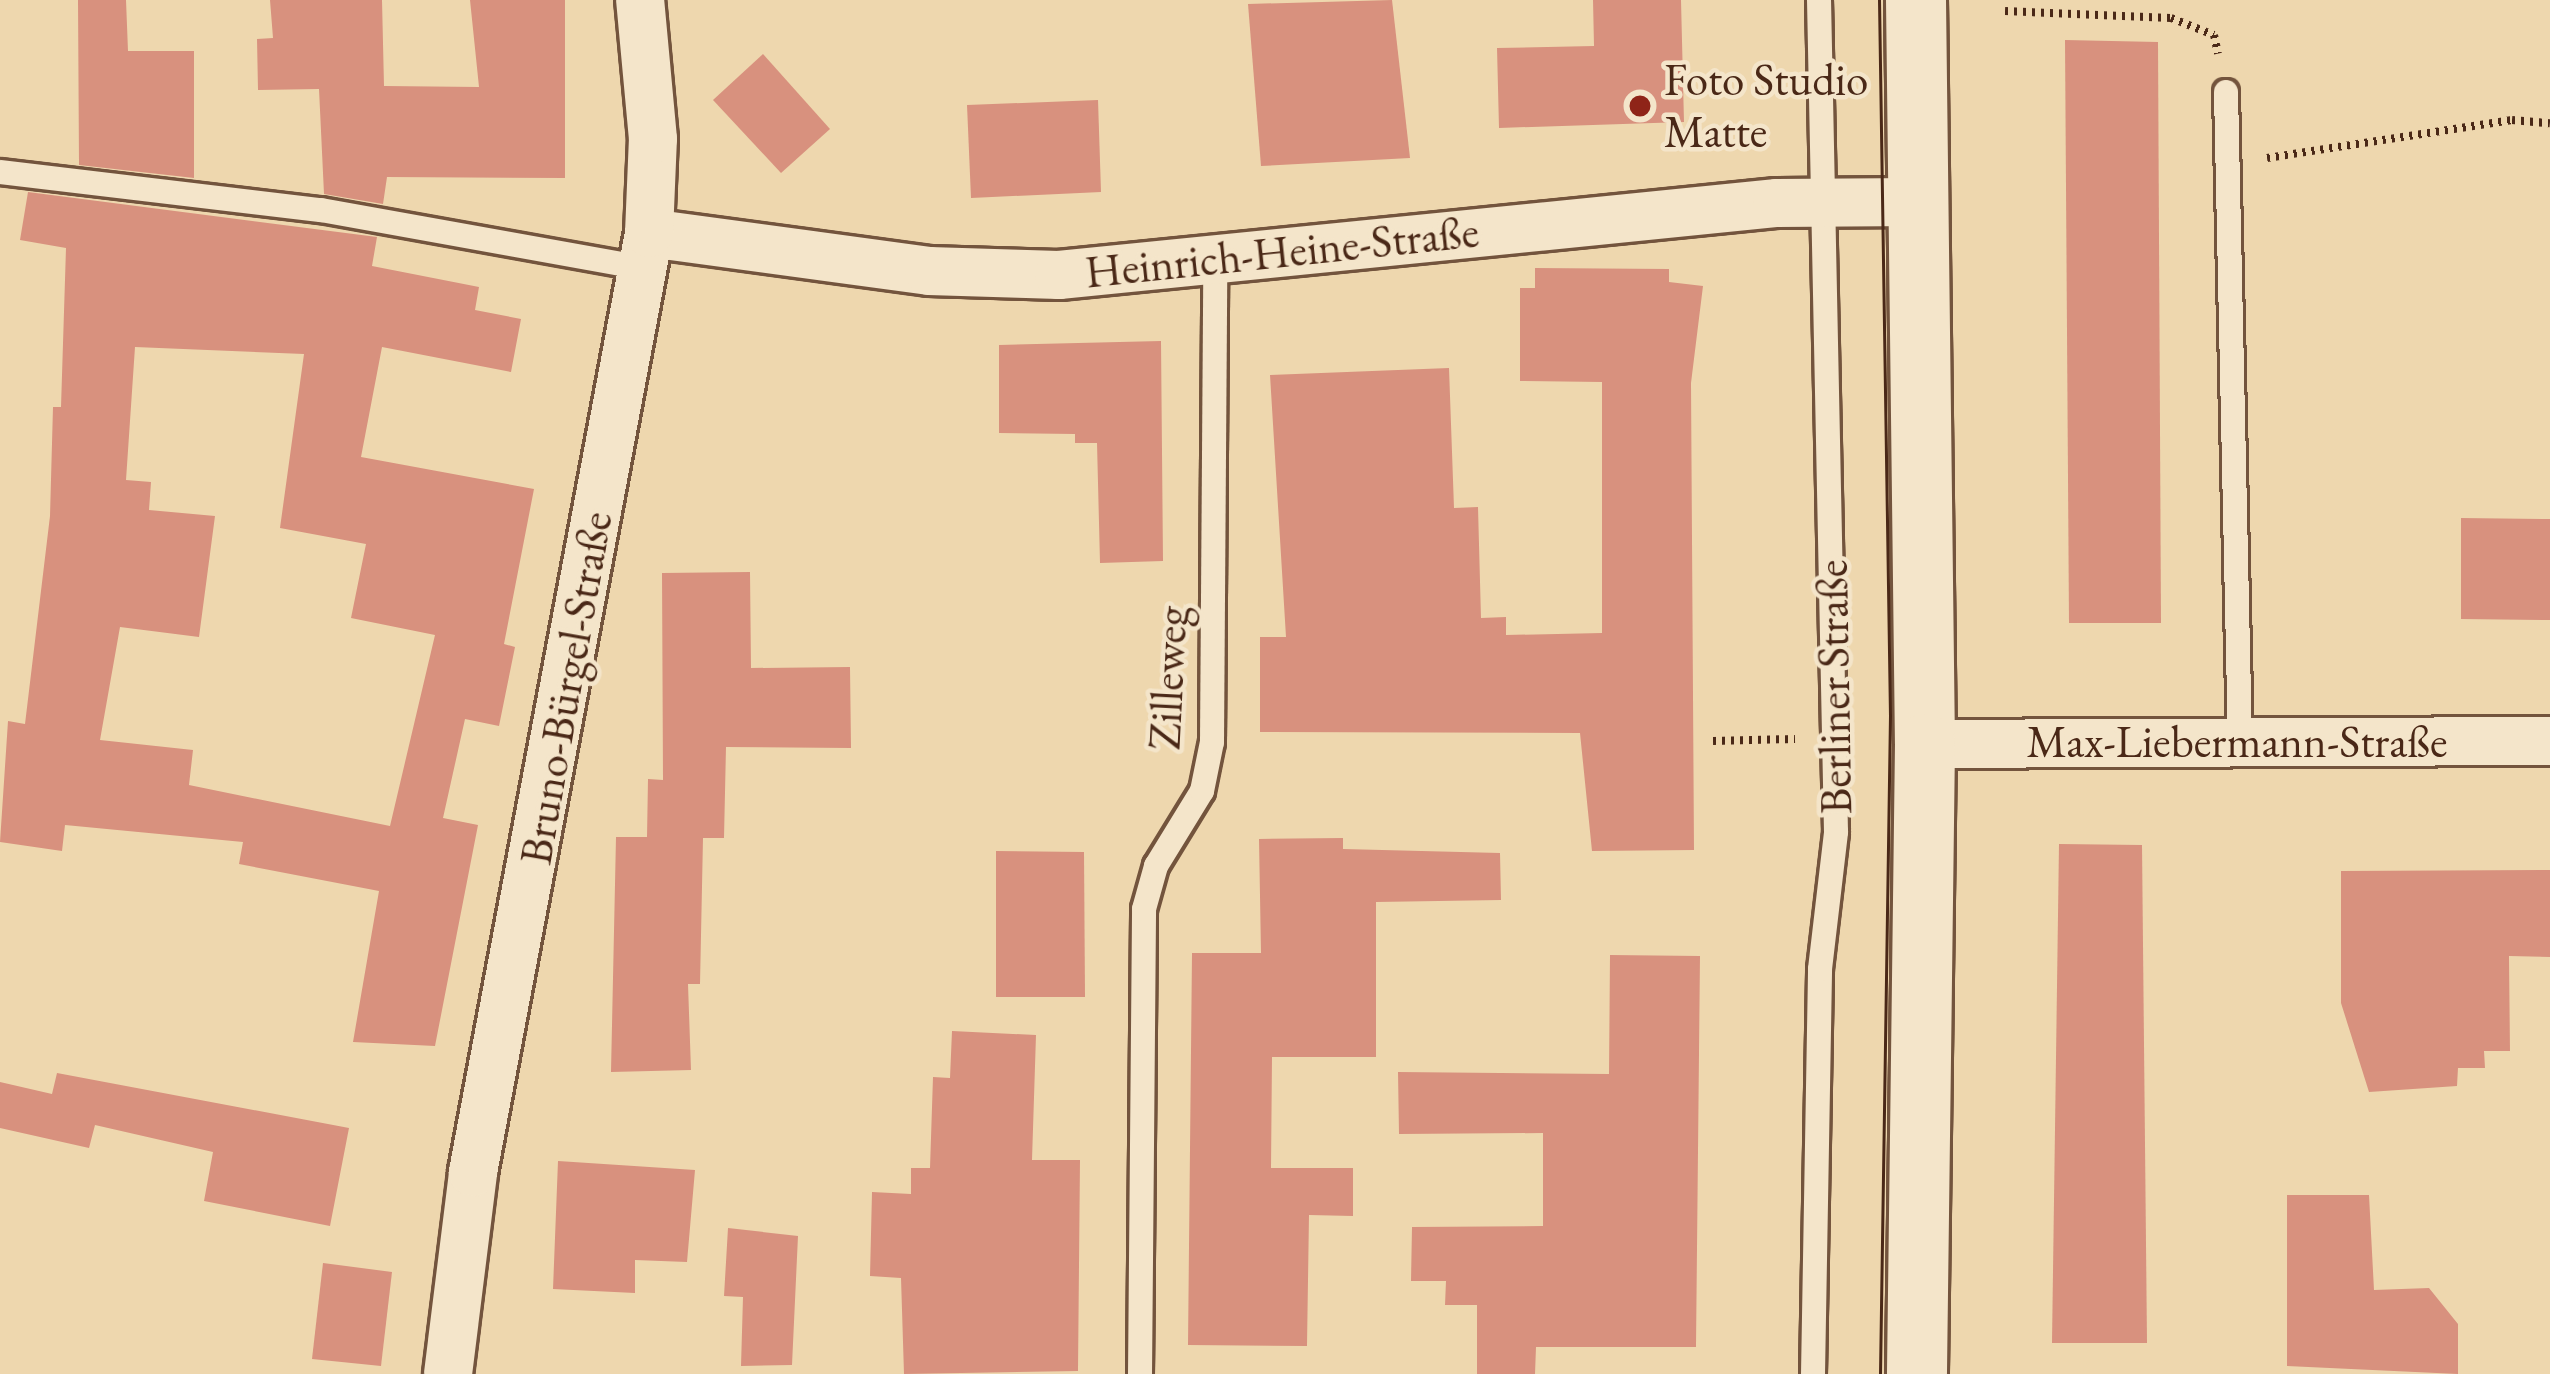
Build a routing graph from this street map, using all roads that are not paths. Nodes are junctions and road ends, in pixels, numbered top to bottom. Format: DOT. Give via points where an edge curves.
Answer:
graph roads {
  1 [pos="640,0"];
  2 [pos="1819,0"];
  3 [pos="1916,0"];
  4 [pos="2226,92"];
  5 [pos="0,172"];
  6 [pos="1821,202"];
  7 [pos="1917,202"];
  8 [pos="646,251"];
  9 [pos="1215,259"];
  10 [pos="2550,741"];
  11 [pos="1925,744"];
  12 [pos="2240,744"];
  13 [pos="448,1374"];
  14 [pos="1140,1374"];
  15 [pos="1814,1374"];
  16 [pos="1917,1374"];
  1 -- 8 [label="street, Bruno-Bürgel-Straße" via="653,139"];
  2 -- 6 [label="lane, Berliner Straße"];
  3 -- 7 [label="street, Berliner Straße"];
  4 -- 12 [label="lane"];
  5 -- 8 [label="lane"];
  6 -- 7 [label="street, Heinrich-Heine-Straße"];
  6 -- 9 [label="street, Heinrich-Heine-Straße"];
  6 -- 15 [label="lane, Berliner Straße" via="1836,832 1820,969"];
  7 -- 11 [label="street, Berliner Straße"];
  8 -- 9 [label="street, Heinrich-Heine-Straße" via="1059,274"];
  8 -- 13 [label="street, Bruno-Bürgel-Straße" via="473,1172"];
  9 -- 14 [label="lane, Zilleweg" via="1212,742 1202,790 1156,866 1144,909"];
  10 -- 12 [label="street, Max-Liebermann-Straße"];
  11 -- 12 [label="street, Max-Liebermann-Straße"];
  11 -- 16 [label="street, Berliner Straße"];
}
